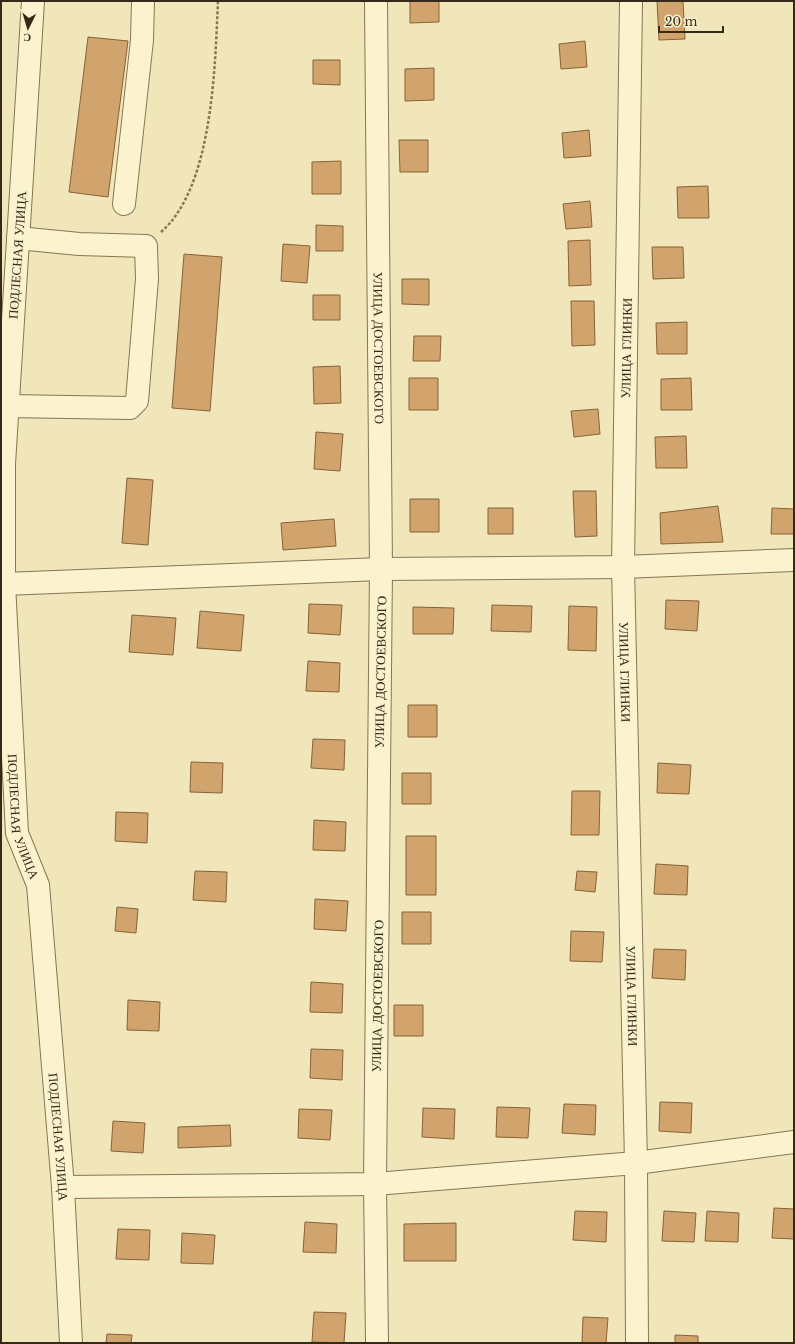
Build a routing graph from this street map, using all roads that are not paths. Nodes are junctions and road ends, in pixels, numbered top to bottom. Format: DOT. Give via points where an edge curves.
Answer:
graph roads {
  1 [pos="33,1"];
  2 [pos="143,1"];
  3 [pos="376,1"];
  4 [pos="631,1"];
  5 [pos="124,204"];
  6 [pos="18,238"];
  7 [pos="8,406"];
  8 [pos="794,560"];
  9 [pos="623,567"];
  10 [pos="381,569"];
  11 [pos="4,584"];
  12 [pos="794,1142"];
  13 [pos="636,1162"];
  14 [pos="374,1184"];
  15 [pos="63,1187"];
  16 [pos="71,1343"];
  17 [pos="377,1343"];
  18 [pos="637,1343"];
  1 -- 6 [label="street, ПОДЛЕСНАЯ УЛИЦА"];
  2 -- 5 [label="street" via="142,40"];
  3 -- 10 [label="street, УЛИЦА ДОСТОЕВСКОГО"];
  4 -- 9 [label="street, УЛИЦА ГЛИНКИ"];
  6 -- 7 [label="street, ПОДЛЕСНАЯ УЛИЦА"];
  6 -- 7 [label="street" via="79,244 146,246 147,279 137,401 130,408"];
  7 -- 11 [label="street, ПОДЛЕСНАЯ УЛИЦА" via="4,464"];
  8 -- 9 [label="street"];
  9 -- 10 [label="street"];
  9 -- 13 [label="street, УЛИЦА ГЛИНКИ"];
  10 -- 11 [label="street"];
  10 -- 14 [label="street, УЛИЦА ДОСТОЕВСКОГО"];
  11 -- 15 [label="street, ПОДЛЕСНАЯ УЛИЦА" via="16,833 38,885"];
  12 -- 13 [label="street"];
  13 -- 14 [label="street"];
  13 -- 18 [label="street, УЛИЦА ГЛИНКИ"];
  14 -- 15 [label="street"];
  14 -- 17 [label="street, УЛИЦА ДОСТОЕВСКОГО"];
  15 -- 16 [label="street, ПОДЛЕСНАЯ УЛИЦА"];
}
